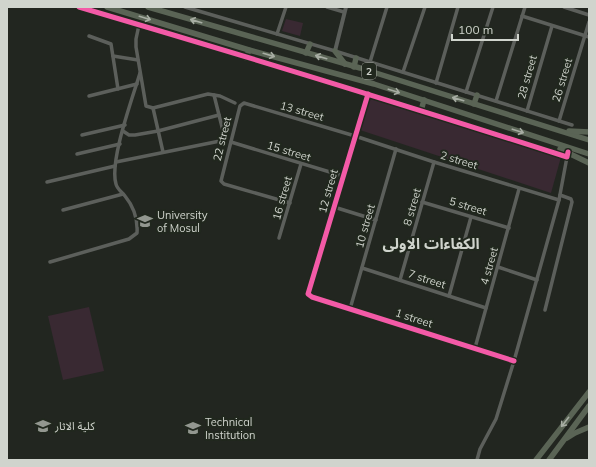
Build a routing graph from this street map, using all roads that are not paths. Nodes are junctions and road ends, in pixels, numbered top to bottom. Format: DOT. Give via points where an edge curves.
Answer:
graph roads {
  1 [pos="79,7"];
  2 [pos="107,7"];
  3 [pos="148,7"];
  4 [pos="185,7"];
  5 [pos="286,7"];
  6 [pos="327,7"];
  7 [pos="346,7"];
  8 [pos="387,7"];
  9 [pos="425,7"];
  10 [pos="458,7"];
  11 [pos="493,7"];
  12 [pos="525,7"];
  13 [pos="564,7"];
  14 [pos="344,12"];
  15 [pos="589,15"];
  16 [pos="522,16"];
  17 [pos="589,22"];
  18 [pos="139,25"];
  19 [pos="552,26"];
  20 [pos="277,34"];
  21 [pos="89,36"];
  22 [pos="587,37"];
  23 [pos="310,44"];
  24 [pos="249,50"];
  25 [pos="335,51"];
  26 [pos="306,54"];
  27 [pos="113,56"];
  28 [pos="246,58"];
  29 [pos="356,58"];
  30 [pos="138,60"];
  31 [pos="370,62"];
  32 [pos="345,64"];
  33 [pos="354,67"];
  34 [pos="403,72"];
  35 [pos="140,73"];
  36 [pos="436,83"];
  37 [pos="137,84"];
  38 [pos="118,89"];
  39 [pos="466,92"];
  40 [pos="368,94"];
  41 [pos="214,95"];
  42 [pos="477,95"];
  43 [pos="89,96"];
  44 [pos="424,100"];
  45 [pos="496,101"];
  46 [pos="235,103"];
  47 [pos="244,103"];
  48 [pos="474,104"];
  49 [pos="153,108"];
  50 [pos="421,111"];
  51 [pos="527,111"];
  52 [pos="219,115"];
  53 [pos="559,121"];
  54 [pos="125,125"];
  55 [pos="572,125"];
  56 [pos="557,130"];
  57 [pos="158,131"];
  58 [pos="123,132"];
  59 [pos="589,132"];
  60 [pos="82,135"];
  61 [pos="355,136"];
  62 [pos="537,138"];
  63 [pos="589,140"];
  64 [pos="231,142"];
  65 [pos="120,144"];
  66 [pos="396,149"];
  67 [pos="163,152"];
  68 [pos="77,154"];
  69 [pos="567,154"];
  70 [pos="589,154"];
  71 [pos="434,162"];
  72 [pos="589,163"];
  73 [pos="115,164"];
  74 [pos="301,164"];
  75 [pos="343,176"];
  76 [pos="48,182"];
  77 [pos="519,189"];
  78 [pos="123,194"];
  79 [pos="560,195"];
  80 [pos="559,200"];
  81 [pos="422,202"];
  82 [pos="290,203"];
  83 [pos="334,208"];
  84 [pos="63,210"];
  85 [pos="470,216"];
  86 [pos="376,220"];
  87 [pos="508,228"];
  88 [pos="279,238"];
  89 [pos="50,262"];
  90 [pos="498,267"];
  91 [pos="362,268"];
  92 [pos="400,280"];
  93 [pos="537,280"];
  94 [pos="308,294"];
  95 [pos="449,296"];
  96 [pos="486,308"];
  97 [pos="350,309"];
  98 [pos="545,310"];
  99 [pos="475,348"];
  100 [pos="514,360"];
  101 [pos="589,392"];
  102 [pos="589,406"];
  103 [pos="589,427"];
  104 [pos="557,449"];
  105 [pos="477,460"];
  106 [pos="536,460"];
  107 [pos="549,460"];
  1 -- 18 [label="street"];
  2 -- 24 [label="highway, 2, one-way"];
  26 -- 3 [label="highway, 2, one-way"];
  4 -- 20 [label="street"];
  5 -- 20 [label="street"];
  6 -- 14 [label="street"];
  7 -- 14 [label="street"];
  8 -- 31 [label="street"];
  9 -- 34 [label="street"];
  10 -- 36 [label="street"];
  11 -- 39 [label="street"];
  12 -- 16 [label="street"];
  13 -- 15 [label="street"];
  14 -- 25 [label="street"];
  16 -- 19 [label="street"];
  16 -- 45 [label="street"];
  17 -- 22 [label="street, 26 street"];
  18 -- 28 [label="street"];
  18 -- 30 [label="street" via="136,44"];
  19 -- 22 [label="street"];
  19 -- 51 [label="street, 28 street"];
  20 -- 23 [label="street"];
  21 -- 27 [label="street" via="111,44"];
  22 -- 53 [label="street, 26 street"];
  23 -- 25 [label="street"];
  23 -- 26 [label="highway"];
  24 -- 28 [label="highway"];
  24 -- 44 [label="highway, 2, one-way"];
  25 -- 29 [label="street"];
  25 -- 32 [label="highway"];
  32 -- 26 [label="highway, 2, one-way"];
  27 -- 30 [label="street"];
  27 -- 38 [label="street"];
  28 -- 40 [label="street"];
  29 -- 31 [label="street"];
  29 -- 33 [label="highway"];
  30 -- 35 [label="street"];
  31 -- 34 [label="street"];
  32 -- 33 [label="highway, 2"];
  48 -- 33 [label="highway, 2, one-way"];
  34 -- 36 [label="street"];
  35 -- 37 [label="street"];
  35 -- 49 [label="street" via="146,106"];
  36 -- 39 [label="street"];
  37 -- 38 [label="street"];
  37 -- 54 [label="street"];
  38 -- 43 [label="street"];
  39 -- 42 [label="street"];
  40 -- 50 [label="street"];
  40 -- 61 [label="street, 12 street"];
  41 -- 46 [label="street"];
  41 -- 49 [label="street" via="208,94"];
  41 -- 52 [label="street"];
  42 -- 45 [label="street"];
  42 -- 48 [label="highway"];
  44 -- 50 [label="highway"];
  44 -- 62 [label="highway, 2, one-way"];
  45 -- 51 [label="street"];
  47 -- 61 [label="street, 13 street"];
  47 -- 64 [label="street, 22 street" via="240,106"];
  48 -- 56 [label="highway, 2"];
  49 -- 57 [label="street"];
  50 -- 69 [label="street"];
  51 -- 53 [label="street"];
  52 -- 57 [label="street"];
  52 -- 67 [label="street" via="224,135 220,141"];
  53 -- 55 [label="street"];
  54 -- 58 [label="street"];
  54 -- 60 [label="street"];
  56 -- 59 [label="highway"];
  56 -- 63 [label="highway, 2"];
  57 -- 58 [label="street" via="135,135"];
  57 -- 67 [label="street"];
  58 -- 65 [label="street"];
  61 -- 66 [label="street, 2 street"];
  61 -- 75 [label="street, 12 street"];
  62 -- 69 [label="highway"];
  62 -- 70 [label="highway, 2"];
  64 -- 74 [label="street, 15 street"];
  64 -- 82 [label="street, 22 street" via="221,181"];
  65 -- 68 [label="street"];
  65 -- 73 [label="street"];
  66 -- 71 [label="street, 2 street"];
  66 -- 86 [label="street, 10 street"];
  67 -- 73 [label="street"];
  69 -- 72 [label="highway"];
  69 -- 79 [label="street"];
  71 -- 77 [label="street, 2 street"];
  71 -- 81 [label="street, 8 street"];
  73 -- 76 [label="street"];
  73 -- 78 [label="street" via="116,185"];
  74 -- 75 [label="street, 15 street"];
  74 -- 82 [label="street, 16 street"];
  75 -- 83 [label="street, 12 street"];
  77 -- 80 [label="street, 2 street"];
  77 -- 87 [label="street, 4 street"];
  78 -- 84 [label="street"];
  78 -- 89 [label="street" via="130,202 138,222 137,233 130,239"];
  79 -- 80 [label="street"];
  79 -- 98 [label="street" via="568,197 572,202"];
  80 -- 93 [label="street"];
  81 -- 85 [label="street, 5 street"];
  81 -- 92 [label="street, 8 street"];
  82 -- 88 [label="street, 16 street"];
  83 -- 86 [label="street"];
  83 -- 94 [label="street, 12 street"];
  85 -- 87 [label="street, 5 street"];
  85 -- 95 [label="street"];
  86 -- 91 [label="street, 10 street"];
  87 -- 90 [label="street, 4 street"];
  90 -- 93 [label="street"];
  90 -- 96 [label="street, 4 street"];
  91 -- 92 [label="street, 7 street"];
  91 -- 97 [label="street, 10 street"];
  92 -- 95 [label="street, 7 street"];
  93 -- 100 [label="street"];
  94 -- 97 [label="street, 1 street"];
  95 -- 96 [label="street, 7 street"];
  96 -- 99 [label="street, 4 street"];
  97 -- 99 [label="street, 1 street"];
  99 -- 100 [label="street, 1 street"];
  100 -- 105 [label="street" via="496,420 480,449"];
  101 -- 106 [label="highway, one-way"];
  102 -- 104 [label="highway"];
  103 -- 104 [label="highway" via="570,436"];
  104 -- 107 [label="highway"];
}
